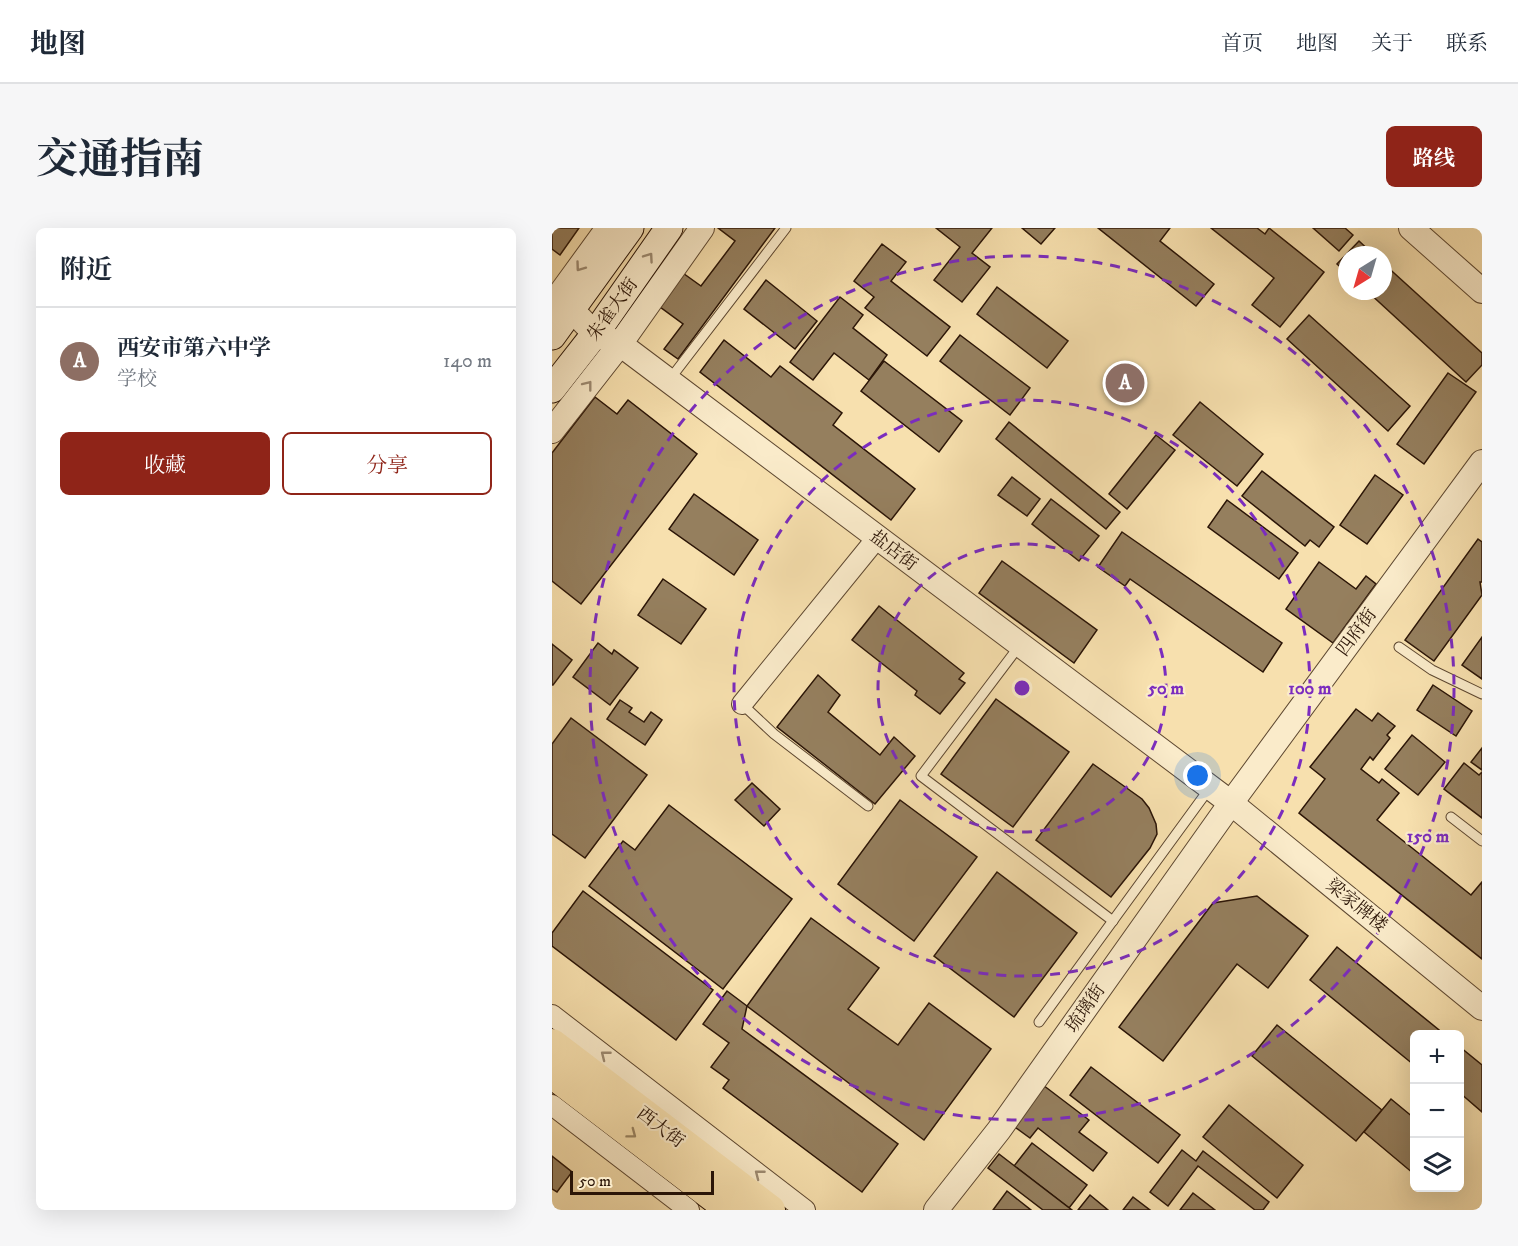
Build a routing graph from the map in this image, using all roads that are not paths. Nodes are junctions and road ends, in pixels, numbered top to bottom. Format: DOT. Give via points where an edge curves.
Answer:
graph roads {
  1 [pos="608,228"];
  2 [pos="630,228"];
  3 [pos="669,228"];
  4 [pos="702,228"];
  5 [pos="786,228"];
  6 [pos="1411,228"];
  7 [pos="1482,291"];
  8 [pos="560,305"];
  9 [pos="595,334"];
  10 [pos="552,336"];
  11 [pos="620,345"];
  12 [pos="669,381"];
  13 [pos="552,389"];
  14 [pos="552,431"];
  15 [pos="1482,462"];
  16 [pos="877,538"];
  17 [pos="1020,645"];
  18 [pos="1399,647"];
  19 [pos="1482,694"];
  20 [pos="742,704"];
  21 [pos="1211,788"];
  22 [pos="1231,803"];
  23 [pos="868,806"];
  24 [pos="1452,817"];
  25 [pos="1482,841"];
  26 [pos="1113,921"];
  27 [pos="1482,1008"];
  28 [pos="552,1015"];
  29 [pos="1039,1022"];
  30 [pos="552,1044"];
  31 [pos="552,1073"];
  32 [pos="552,1105"];
  33 [pos="689,1210"];
  34 [pos="731,1210"];
  35 [pos="770,1210"];
  36 [pos="806,1210"];
  37 [pos="936,1210"];
  1 -- 8 [label="street, one-way"];
  2 -- 8 [label="main road, 朱雀大街"];
  9 -- 3 [label="main road, 朱雀大街, one-way"];
  4 -- 11 [label="street"];
  5 -- 12 [label="lane"];
  6 -- 7 [label="street"];
  8 -- 9 [label="street, 盐店街"];
  8 -- 10 [label="main road, 朱雀大街"];
  9 -- 11 [label="street, 盐店街"];
  9 -- 13 [label="main road, 朱雀大街"];
  11 -- 12 [label="street, 盐店街"];
  14 -- 11 [label="street, one-way"];
  12 -- 16 [label="street, 盐店街"];
  15 -- 22 [label="street, 四府街"];
  16 -- 17 [label="street, 盐店街"];
  16 -- 20 [label="street"];
  17 -- 21 [label="street, 盐店街"];
  17 -- 26 [label="lane" via="921,776"];
  18 -- 19 [label="lane" via="1432,670"];
  20 -- 23 [label="lane" via="774,734"];
  21 -- 22 [label="street, 盐店街"];
  21 -- 26 [label="lane"];
  22 -- 27 [label="street, 梁家牌楼"];
  22 -- 37 [label="street, 琉璃街" via="999,1130"];
  24 -- 25 [label="lane"];
  26 -- 29 [label="lane"];
  36 -- 28 [label="street, one-way"];
  30 -- 35 [label="main road, 西大街"];
  31 -- 34 [label="main road, 西大街, one-way"];
  32 -- 33 [label="street"];
}
